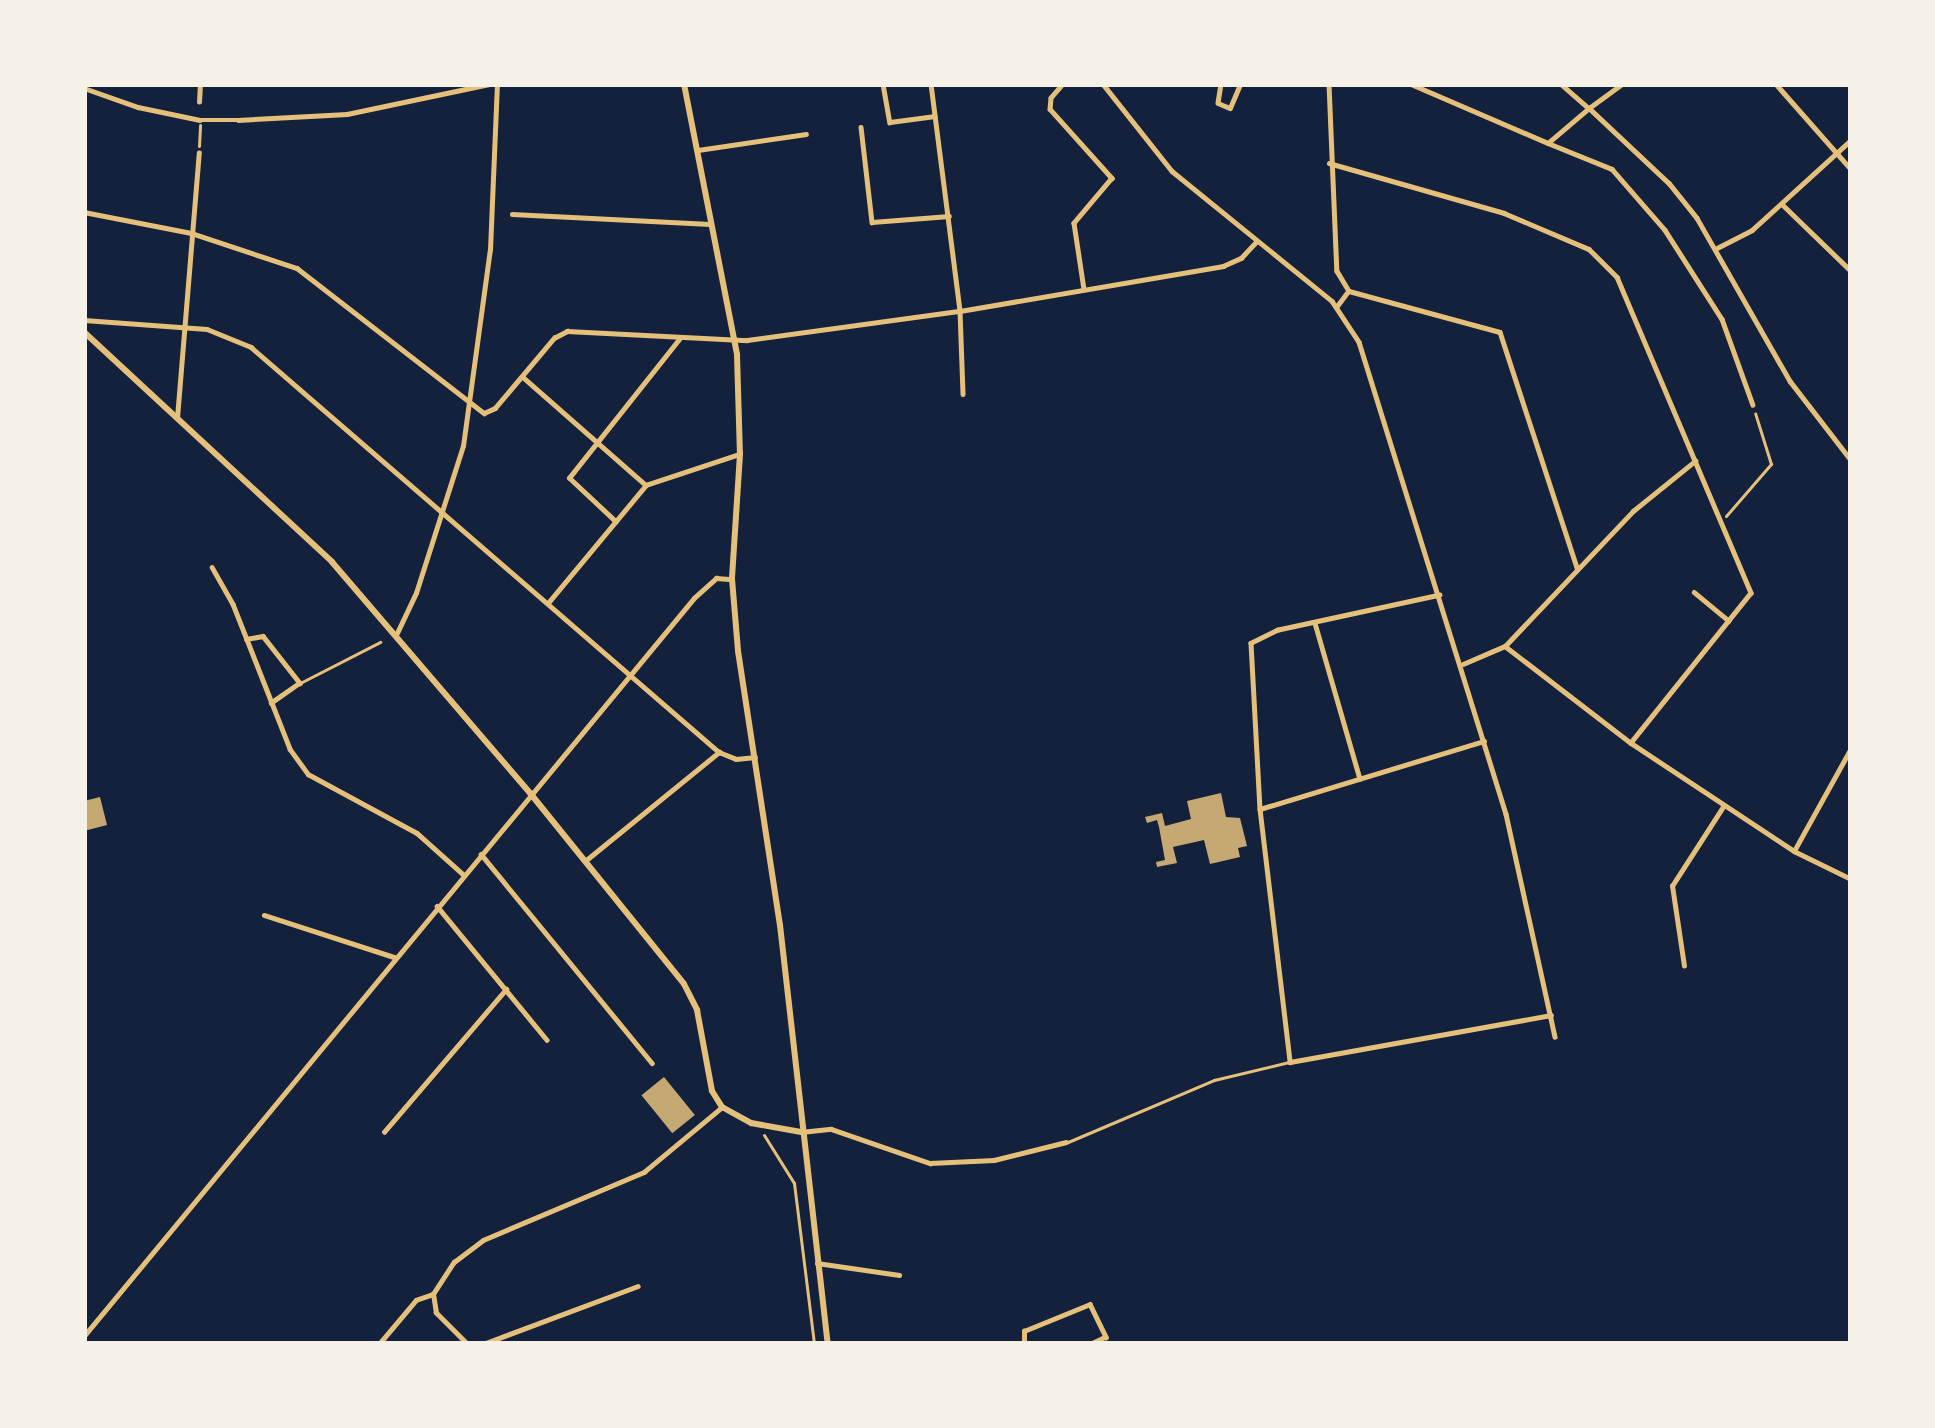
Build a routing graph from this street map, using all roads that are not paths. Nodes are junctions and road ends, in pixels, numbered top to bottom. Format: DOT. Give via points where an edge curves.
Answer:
graph roads {
  1 [pos="200,84"];
  2 [pos="493,84"];
  3 [pos="684,84"];
  4 [pos="883,84"];
  5 [pos="931,84"];
  6 [pos="1063,84"];
  7 [pos="1103,84"];
  8 [pos="1221,84"];
  9 [pos="1240,84"];
  10 [pos="1329,84"];
  11 [pos="1411,84"];
  12 [pos="1561,84"];
  13 [pos="1622,84"];
  14 [pos="1775,84"];
  15 [pos="84,88"];
  16 [pos="199,102"];
  17 [pos="1589,108"];
  18 [pos="936,116"];
  19 [pos="861,127"];
  20 [pos="806,134"];
  21 [pos="1851,140"];
  22 [pos="1548,143"];
  23 [pos="698,149"];
  24 [pos="199,153"];
  25 [pos="1837,153"];
  26 [pos="1329,163"];
  27 [pos="1851,169"];
  28 [pos="1783,205"];
  29 [pos="84,212"];
  30 [pos="512,214"];
  31 [pos="949,216"];
  32 [pos="711,224"];
  33 [pos="191,233"];
  34 [pos="1255,243"];
  35 [pos="1717,248"];
  36 [pos="1851,271"];
  37 [pos="1084,289"];
  38 [pos="1349,292"];
  39 [pos="1337,307"];
  40 [pos="960,311"];
  41 [pos="84,320"];
  42 [pos="184,326"];
  43 [pos="84,332"];
  44 [pos="680,338"];
  45 [pos="734,341"];
  46 [pos="521,376"];
  47 [pos="963,394"];
  48 [pos="470,403"];
  49 [pos="1753,405"];
  50 [pos="176,418"];
  51 [pos="596,441"];
  52 [pos="740,454"];
  53 [pos="1695,460"];
  54 [pos="1851,460"];
  55 [pos="646,485"];
  56 [pos="440,511"];
  57 [pos="616,522"];
  58 [pos="212,567"];
  59 [pos="1577,568"];
  60 [pos="732,579"];
  61 [pos="1694,592"];
  62 [pos="1440,595"];
  63 [pos="548,604"];
  64 [pos="1729,620"];
  65 [pos="1315,622"];
  66 [pos="397,633"];
  67 [pos="246,639"];
  68 [pos="380,642"];
  69 [pos="1505,646"];
  70 [pos="1463,664"];
  71 [pos="630,675"];
  72 [pos="300,682"];
  73 [pos="271,703"];
  74 [pos="1484,741"];
  75 [pos="1631,742"];
  76 [pos="1851,748"];
  77 [pos="719,752"];
  78 [pos="755,757"];
  79 [pos="1360,779"];
  80 [pos="530,793"];
  81 [pos="1724,805"];
  82 [pos="1260,809"];
  83 [pos="1794,850"];
  84 [pos="481,854"];
  85 [pos="585,861"];
  86 [pos="463,874"];
  87 [pos="1849,878"];
  88 [pos="436,906"];
  89 [pos="264,915"];
  90 [pos="394,957"];
  91 [pos="1684,965"];
  92 [pos="506,989"];
  93 [pos="1551,1015"];
  94 [pos="1555,1037"];
  95 [pos="547,1040"];
  96 [pos="1290,1062"];
  97 [pos="652,1063"];
  98 [pos="722,1107"];
  99 [pos="384,1132"];
  100 [pos="801,1132"];
  101 [pos="1066,1142"];
  102 [pos="818,1263"];
  103 [pos="898,1275"];
  104 [pos="638,1286"];
  105 [pos="433,1294"];
  106 [pos="84,1340"];
  107 [pos="379,1344"];
  108 [pos="467,1344"];
  109 [pos="483,1344"];
  110 [pos="828,1344"];
  111 [pos="1024,1344"];
  112 [pos="1091,1344"];
  1 -- 16 [label="street"];
  2 -- 15 [label="street" via="347,114 200,120"];
  2 -- 48 [label="street" via="490,250"];
  3 -- 23 [label="street"];
  4 -- 18 [label="street" via="890,122"];
  5 -- 18 [label="street"];
  6 -- 37 [label="street" via="1049,109 1112,178 1074,223"];
  7 -- 34 [label="street" via="1172,171"];
  8 -- 9 [label="street" via="1218,103 1230,108"];
  10 -- 26 [label="street"];
  11 -- 22 [label="street"];
  12 -- 17 [label="street"];
  13 -- 17 [label="street"];
  14 -- 25 [label="street"];
  17 -- 22 [label="street"];
  17 -- 35 [label="street" via="1669,183"];
  18 -- 31 [label="street"];
  19 -- 31 [label="street" via="872,223"];
  20 -- 23 [label="street"];
  21 -- 25 [label="street"];
  22 -- 49 [label="street" via="1612,170 1665,230 1722,319"];
  23 -- 32 [label="street"];
  24 -- 33 [label="street"];
  25 -- 27 [label="street"];
  25 -- 28 [label="street"];
  26 -- 38 [label="street" via="1337,271"];
  26 -- 53 [label="street" via="1504,214 1589,249 1618,277"];
  28 -- 35 [label="street"];
  28 -- 36 [label="street"];
  29 -- 33 [label="street"];
  30 -- 32 [label="street"];
  31 -- 40 [label="street"];
  32 -- 45 [label="street"];
  33 -- 42 [label="street"];
  33 -- 48 [label="street" via="312,275"];
  34 -- 37 [label="street" via="1222,266"];
  34 -- 39 [label="street"];
  35 -- 54 [label="street" via="1790,381"];
  37 -- 40 [label="street"];
  38 -- 39 [label="street"];
  38 -- 59 [label="street" via="1500,332"];
  39 -- 62 [label="street" via="1362,349"];
  40 -- 45 [label="street"];
  40 -- 47 [label="street"];
  41 -- 42 [label="street"];
  42 -- 50 [label="street"];
  42 -- 56 [label="street" via="251,347"];
  43 -- 50 [label="street"];
  44 -- 45 [label="street"];
  44 -- 46 [label="street" via="567,331"];
  44 -- 51 [label="street"];
  45 -- 52 [label="street"];
  46 -- 48 [label="street" via="490,412"];
  46 -- 51 [label="street"];
  48 -- 56 [label="street"];
  50 -- 66 [label="street"];
  51 -- 55 [label="street"];
  51 -- 57 [label="street" via="569,478"];
  52 -- 55 [label="street"];
  52 -- 60 [label="street"];
  53 -- 59 [label="street"];
  53 -- 64 [label="street" via="1751,593"];
  55 -- 57 [label="street"];
  56 -- 63 [label="street"];
  56 -- 66 [label="street"];
  57 -- 63 [label="street"];
  58 -- 67 [label="street"];
  59 -- 69 [label="street"];
  60 -- 71 [label="street" via="704,586"];
  60 -- 78 [label="street"];
  61 -- 64 [label="street"];
  62 -- 65 [label="street"];
  62 -- 70 [label="street"];
  63 -- 71 [label="street"];
  64 -- 75 [label="street"];
  65 -- 79 [label="street"];
  65 -- 82 [label="street" via="1251,643"];
  66 -- 80 [label="street"];
  67 -- 72 [label="street" via="262,636"];
  67 -- 73 [label="street"];
  68 -- 72 [label="lane"];
  69 -- 70 [label="street"];
  69 -- 75 [label="street"];
  70 -- 74 [label="street"];
  71 -- 77 [label="street"];
  71 -- 80 [label="street"];
  72 -- 73 [label="street"];
  73 -- 86 [label="street" via="314,780 417,833"];
  74 -- 79 [label="street"];
  74 -- 93 [label="street" via="1526,887"];
  75 -- 81 [label="street"];
  76 -- 83 [label="street"];
  77 -- 78 [label="street"];
  77 -- 85 [label="street"];
  78 -- 100 [label="street"];
  79 -- 82 [label="street"];
  80 -- 84 [label="street"];
  80 -- 85 [label="street"];
  81 -- 83 [label="street"];
  81 -- 91 [label="street" via="1672,886"];
  82 -- 96 [label="street"];
  83 -- 87 [label="street"];
  84 -- 86 [label="street"];
  84 -- 97 [label="street"];
  85 -- 98 [label="street" via="692,997"];
  86 -- 88 [label="street"];
  88 -- 90 [label="street"];
  88 -- 92 [label="street"];
  89 -- 90 [label="street"];
  90 -- 106 [label="street"];
  92 -- 95 [label="street"];
  92 -- 99 [label="street"];
  93 -- 94 [label="street"];
  93 -- 96 [label="street"];
  96 -- 101 [label="lane" via="1201,1085"];
  98 -- 100 [label="street" via="752,1123"];
  98 -- 105 [label="street" via="644,1172 483,1240 454,1262"];
  100 -- 101 [label="street" via="831,1130 909,1159 945,1163"];
  100 -- 102 [label="street"];
  102 -- 103 [label="street"];
  102 -- 110 [label="street"];
  104 -- 109 [label="street"];
  105 -- 107 [label="street" via="416,1300"];
  105 -- 108 [label="street" via="436,1313"];
  111 -- 112 [label="street" via="1024,1331 1090,1304 1106,1336"];
}
